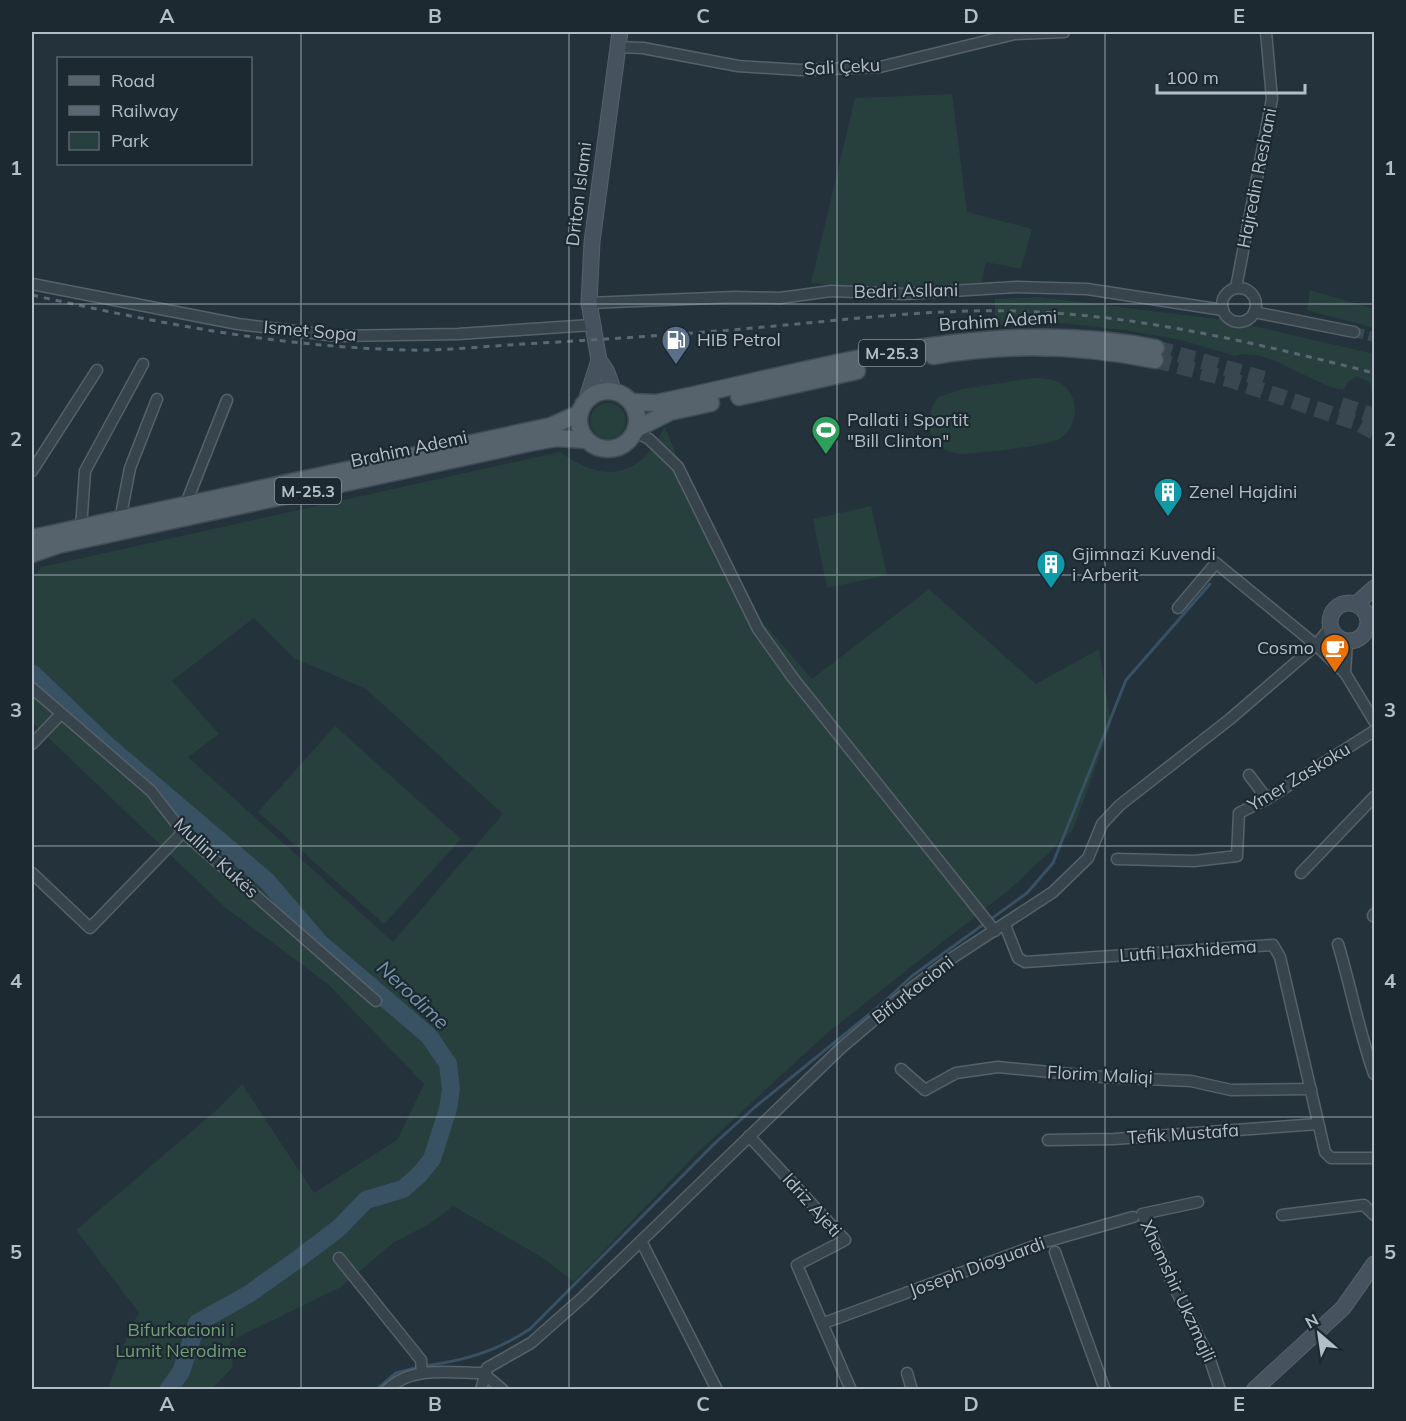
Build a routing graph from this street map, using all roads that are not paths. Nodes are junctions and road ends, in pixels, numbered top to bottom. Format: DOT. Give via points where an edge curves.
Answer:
graph roads {
  1 [pos="1064,32"];
  2 [pos="1266,32"];
  3 [pos="619,39"];
  4 [pos="32,284"];
  5 [pos="1236,288"];
  6 [pos="589,303"];
  7 [pos="1223,310"];
  8 [pos="1254,312"];
  9 [pos="591,325"];
  10 [pos="1354,333"];
  11 [pos="599,360"];
  12 [pos="143,364"];
  13 [pos="97,370"];
  14 [pos="614,392"];
  15 [pos="157,399"];
  16 [pos="227,400"];
  17 [pos="631,402"];
  18 [pos="583,407"];
  19 [pos="635,430"];
  20 [pos="586,440"];
  21 [pos="32,471"];
  22 [pos="185,506"];
  23 [pos="120,520"];
  24 [pos="81,528"];
  25 [pos="32,538"];
  26 [pos="32,554"];
  27 [pos="1374,588"];
  28 [pos="1374,599"];
  29 [pos="1178,608"];
  30 [pos="1367,620"];
  31 [pos="1338,635"];
  32 [pos="1316,645"];
  33 [pos="1345,673"];
  34 [pos="32,688"];
  35 [pos="61,714"];
  36 [pos="1374,721"];
  37 [pos="1374,731"];
  38 [pos="32,744"];
  39 [pos="1249,775"];
  40 [pos="1374,797"];
  41 [pos="1268,799"];
  42 [pos="183,832"];
  43 [pos="1117,859"];
  44 [pos="32,873"];
  45 [pos="1301,873"];
  46 [pos="997,928"];
  47 [pos="1338,944"];
  48 [pos="376,1001"];
  49 [pos="901,1069"];
  50 [pos="1374,1074"];
  51 [pos="1311,1089"];
  52 [pos="1318,1124"];
  53 [pos="749,1136"];
  54 [pos="1047,1140"];
  55 [pos="1374,1158"];
  56 [pos="1198,1202"];
  57 [pos="1282,1215"];
  58 [pos="1374,1215"];
  59 [pos="1132,1217"];
  60 [pos="641,1241"];
  61 [pos="1055,1252"];
  62 [pos="339,1257"];
  63 [pos="1374,1264"];
  64 [pos="824,1323"];
  65 [pos="422,1367"];
  66 [pos="483,1373"];
  67 [pos="907,1373"];
  68 [pos="387,1389"];
  69 [pos="481,1389"];
  70 [pos="502,1389"];
  71 [pos="717,1389"];
  72 [pos="851,1389"];
  73 [pos="912,1389"];
  74 [pos="1105,1389"];
  75 [pos="1220,1389"];
  76 [pos="1254,1389"];
  1 -- 3 [label="street, Sali Çeku" via="1015,34 880,67 801,70 738,66 643,48"];
  2 -- 5 [label="street, Hajredin Reshani" via="1272,99"];
  3 -- 6 [label="street, Driton Islami" via="592,242"];
  4 -- 9 [label="street, Ismet Sopa" via="237,324 337,336 458,334"];
  5 -- 7 [label="street" via="1226,294"];
  5 -- 8 [label="street" via="1252,294"];
  6 -- 7 [label="street, Bedri Asllani" via="1016,287 1087,289"];
  6 -- 9 [label="street, Driton Islami"];
  7 -- 8 [label="street" via="1230,319 1241,322"];
  8 -- 10 [label="street"];
  9 -- 11 [label="street, Driton Islami"];
  11 -- 14 [label="street, Driton Islami"];
  11 -- 18 [label="street"];
  12 -- 24 [label="street" via="85,471"];
  13 -- 21 [label="street"];
  14 -- 17 [label="main road" via="622,393"];
  14 -- 18 [label="main road, Brahim Ademi / M-25.3" via="598,393"];
  15 -- 23 [label="street" via="130,468"];
  16 -- 22 [label="street"];
  17 -- 19 [label="main road" via="637,415"];
  17 -- 19 [label="main road, Brahim Ademi / M-25.3" via="656,403 957,340 1046,335 1102,338 1156,354 1076,348 964,351 670,412"];
  18 -- 20 [label="main road" via="579,427"];
  18 -- 22 [label="main road, Brahim Ademi / M-25.3" via="551,426"];
  19 -- 20 [label="main road, Brahim Ademi / M-25.3" via="627,442 614,449 599,448"];
  19 -- 46 [label="street" via="678,467 740,595 793,678 984,917"];
  20 -- 26 [label="main road, Brahim Ademi / M-25.3" via="556,438 534,442 58,545"];
  22 -- 23 [label="main road, Brahim Ademi / M-25.3"];
  23 -- 24 [label="main road, Brahim Ademi / M-25.3"];
  24 -- 25 [label="main road, Brahim Ademi / M-25.3"];
  27 -- 30 [label="street"];
  28 -- 30 [label="street"];
  29 -- 32 [label="street" via="1216,563"];
  30 -- 31 [label="street" via="1355,640"];
  30 -- 31 [label="street" via="1347,602 1335,607 1331,615"];
  31 -- 32 [label="street, Bifurkacioni"];
  31 -- 33 [label="street"];
  32 -- 33 [label="street"];
  32 -- 46 [label="street, Bifurkacioni" via="1120,805 1102,824 1088,858 1053,892"];
  33 -- 36 [label="street"];
  34 -- 35 [label="street, Mullini Kukës"];
  35 -- 38 [label="street"];
  35 -- 42 [label="street, Mullini Kukës" via="151,791"];
  37 -- 41 [label="street, Ymer Zaskoku"];
  39 -- 41 [label="street"];
  40 -- 45 [label="street"];
  41 -- 43 [label="street, Ymer Zaskoku" via="1239,813 1237,856 1194,861"];
  42 -- 44 [label="street" via="90,928"];
  42 -- 48 [label="street, Mullini Kukës"];
  46 -- 51 [label="street, Lutfi Haxhidema" via="1025,962 1273,945 1280,957"];
  46 -- 53 [label="street, Bifurkacioni" via="913,987 841,1048"];
  47 -- 50 [label="street"];
  49 -- 51 [label="street, Florim Maliqi" via="925,1090 956,1073 998,1067 1103,1077 1167,1078 1231,1090"];
  51 -- 52 [label="street, Lutfi Haxhidema"];
  52 -- 54 [label="street, Tefik Mustafa"];
  52 -- 55 [label="street, Lutfi Haxhidema" via="1325,1152 1331,1158"];
  53 -- 60 [label="street, Bifurkacioni"];
  53 -- 64 [label="street, Idriz Ajeti" via="845,1240 797,1265"];
  56 -- 75 [label="street, Xhemshir Ukzmajli" via="1142,1214"];
  57 -- 58 [label="street" via="1364,1205"];
  59 -- 64 [label="street, Joseph Dioguardi" via="1045,1242"];
  60 -- 66 [label="street, Bifurkacioni" via="531,1344"];
  60 -- 71 [label="street"];
  61 -- 74 [label="street"];
  62 -- 65 [label="street"];
  63 -- 76 [label="street" via="1343,1308"];
  64 -- 72 [label="street, Idriz Ajeti"];
  65 -- 66 [label="street"];
  65 -- 68 [label="street"];
  66 -- 69 [label="street"];
  66 -- 70 [label="street"];
  67 -- 73 [label="street"];
}
